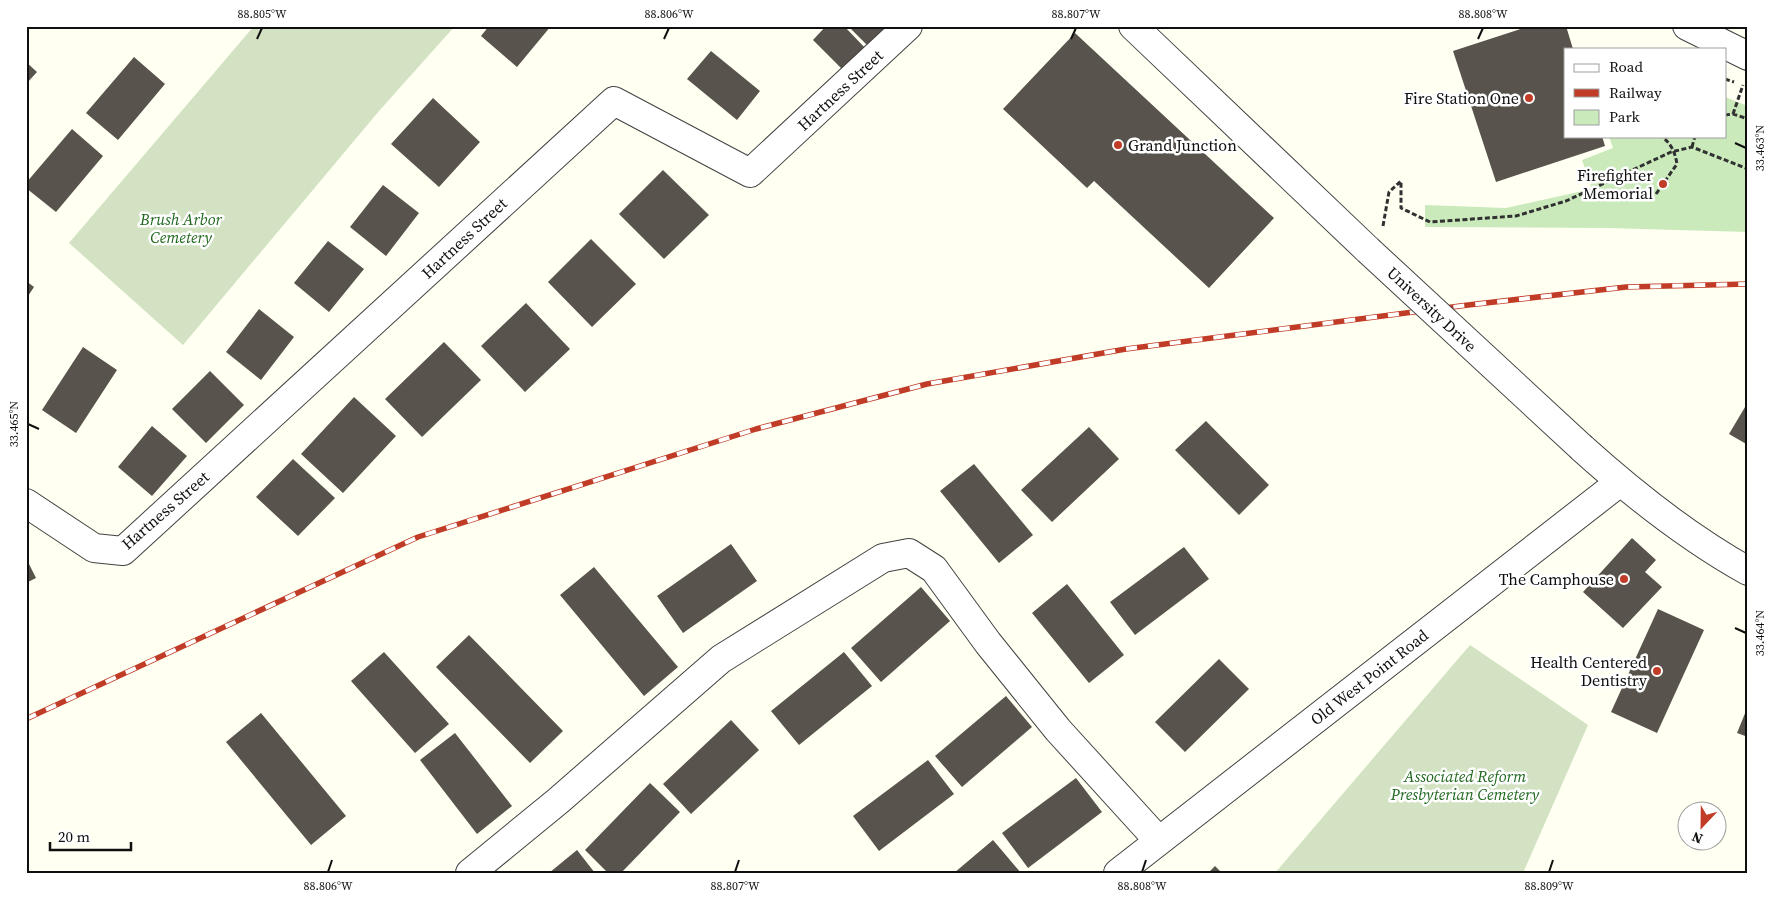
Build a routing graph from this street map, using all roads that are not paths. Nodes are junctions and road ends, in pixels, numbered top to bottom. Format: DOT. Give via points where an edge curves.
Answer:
graph roads {
  1 [pos="908,26"];
  2 [pos="1133,26"];
  3 [pos="1687,26"];
  4 [pos="1748,56"];
  5 [pos="1620,482"];
  6 [pos="26,503"];
  7 [pos="1748,571"];
  8 [pos="1159,841"];
  9 [pos="470,873"];
  10 [pos="1118,873"];
  1 -- 6 [label="street, Hartness Street" via="750,173 614,101 123,551 94,548"];
  2 -- 5 [label="street, University Drive, bridge" via="1368,250"];
  3 -- 4 [label="street"];
  5 -- 7 [label="street, University Drive" via="1695,541"];
  5 -- 8 [label="street, Old West Point Road"];
  8 -- 9 [label="street" via="1058,730 934,569 909,553 883,558 721,659"];
  8 -- 10 [label="street, Old West Point Road"];
}
